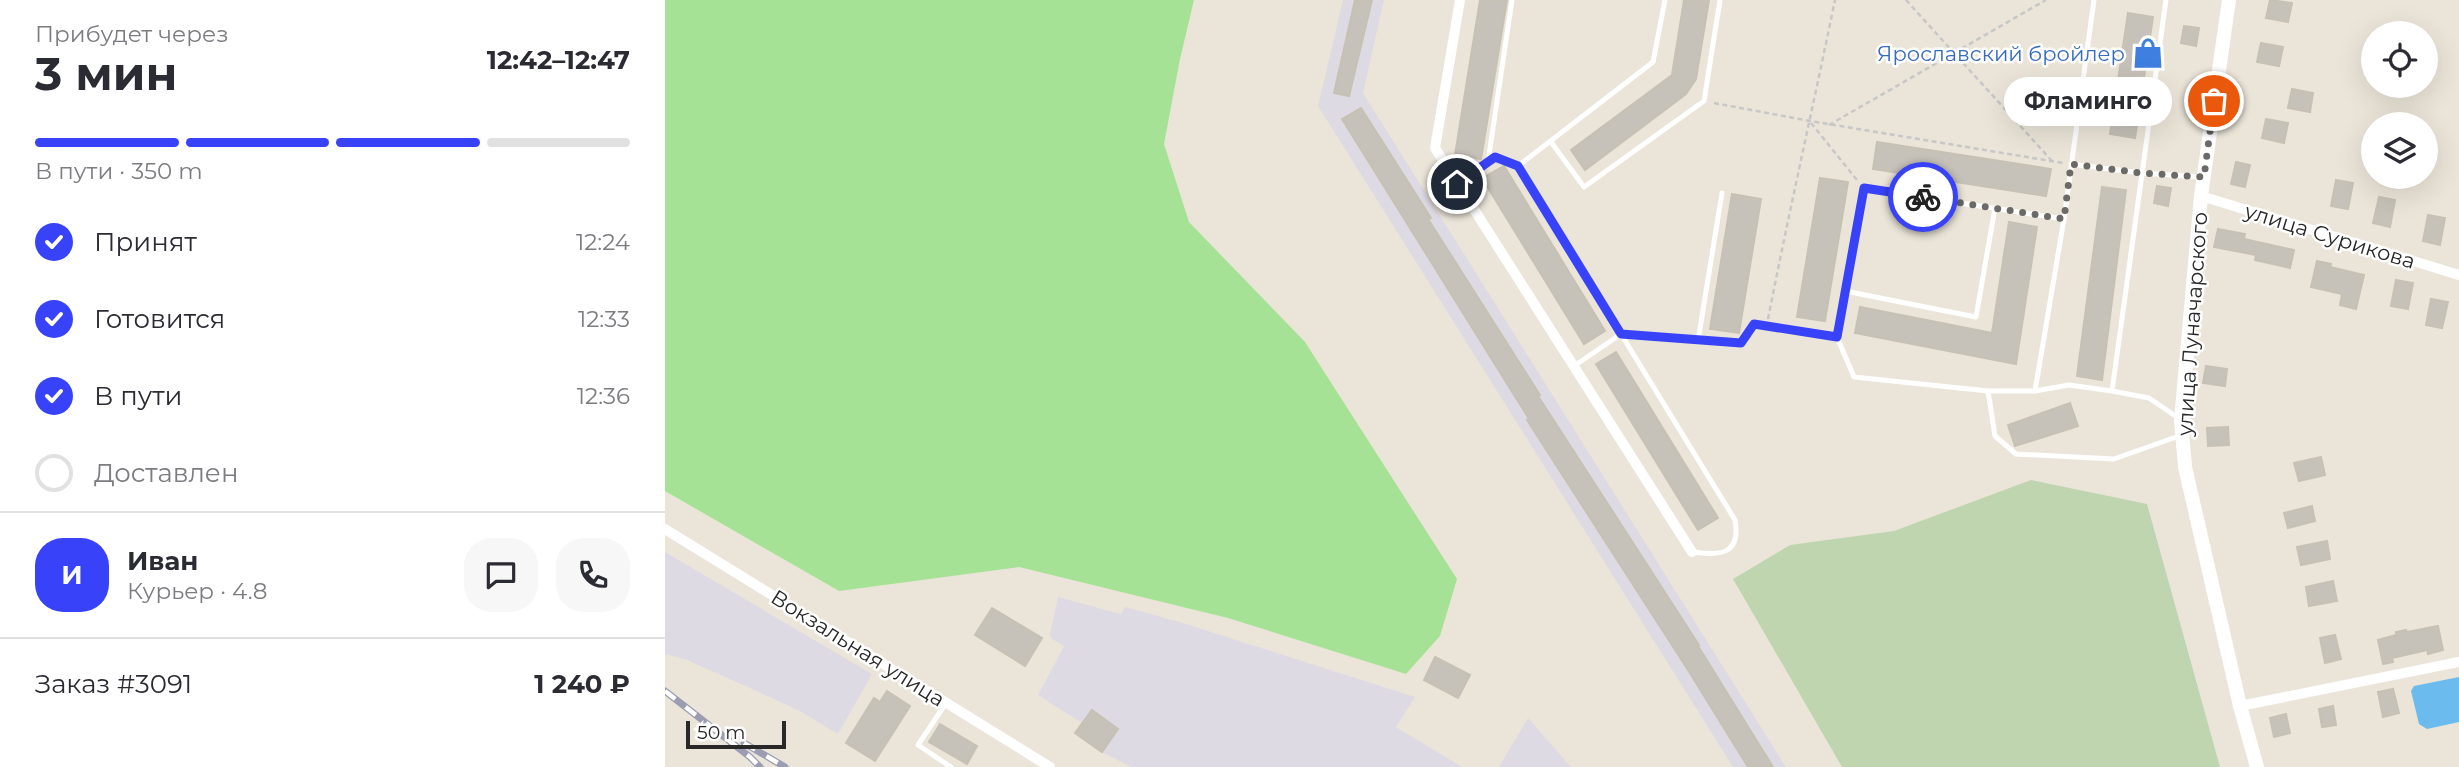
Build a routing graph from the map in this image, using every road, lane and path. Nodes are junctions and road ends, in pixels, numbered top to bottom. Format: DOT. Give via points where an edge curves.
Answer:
graph roads {
  1 [pos="1460,0"];
  2 [pos="1512,0"];
  3 [pos="1665,0"];
  4 [pos="1720,0"];
  5 [pos="1835,0"];
  6 [pos="1906,0"];
  7 [pos="2046,0"];
  8 [pos="2094,0"];
  9 [pos="2166,0"];
  10 [pos="2229,0"];
  11 [pos="1955,54"];
  12 [pos="1704,101"];
  13 [pos="1810,121"];
  14 [pos="1829,125"];
  15 [pos="1551,142"];
  16 [pos="2052,161"];
  17 [pos="1488,162"];
  18 [pos="2071,164"];
  19 [pos="1518,166"];
  20 [pos="2141,173"];
  21 [pos="2204,177"];
  22 [pos="1457,184"];
  23 [pos="1864,188"];
  24 [pos="1722,193"];
  25 [pos="2201,196"];
  26 [pos="1995,208"];
  27 [pos="2064,219"];
  28 [pos="2459,275"];
  29 [pos="1845,291"];
  30 [pos="1767,326"];
  31 [pos="1621,334"];
  32 [pos="1837,337"];
  33 [pos="1699,341"];
  34 [pos="1574,366"];
  35 [pos="1987,391"];
  36 [pos="2035,391"];
  37 [pos="2112,391"];
  38 [pos="2181,420"];
  39 [pos="2182,435"];
  40 [pos="665,529"];
  41 [pos="1692,552"];
  42 [pos="2459,662"];
  43 [pos="946,703"];
  44 [pos="2240,706"];
  45 [pos="951,767"];
  46 [pos="1050,767"];
  47 [pos="2257,767"];
  1 -- 22 [label="street" via="1435,148"];
  2 -- 17 [label="lane"];
  3 -- 15 [label="lane" via="1653,62"];
  4 -- 12 [label="lane"];
  5 -- 13 [label="path"];
  6 -- 11 [label="path"];
  7 -- 11 [label="path"];
  8 -- 18 [label="lane"];
  9 -- 20 [label="lane"];
  10 -- 21 [label="street, улица Луначарского"];
  11 -- 14 [label="path"];
  11 -- 16 [label="path"];
  12 -- 13 [label="path"];
  12 -- 15 [label="lane" via="1584,187"];
  13 -- 14 [label="path"];
  13 -- 23 [label="path"];
  13 -- 30 [label="path"];
  14 -- 16 [label="path"];
  15 -- 19 [label="lane"];
  16 -- 18 [label="path"];
  17 -- 19 [label="lane" via="1495,157"];
  17 -- 22 [label="lane"];
  18 -- 20 [label="lane"];
  18 -- 27 [label="lane"];
  19 -- 31 [label="lane"];
  20 -- 21 [label="lane"];
  20 -- 37 [label="lane"];
  21 -- 25 [label="street, улица Луначарского"];
  22 -- 34 [label="street"];
  23 -- 26 [label="lane"];
  23 -- 29 [label="lane"];
  24 -- 33 [label="lane"];
  25 -- 28 [label="street, улица Сурикова"];
  25 -- 38 [label="street, улица Луначарского"];
  26 -- 27 [label="lane"];
  26 -- 29 [label="lane" via="1976,317"];
  27 -- 36 [label="lane"];
  29 -- 32 [label="lane"];
  30 -- 32 [label="lane"];
  30 -- 33 [label="lane" via="1754,324 1741,343"];
  31 -- 33 [label="lane"];
  31 -- 34 [label="lane"];
  31 -- 41 [label="lane" via="1735,520 1738,533 1727,551 1712,555"];
  32 -- 35 [label="lane" via="1854,377"];
  34 -- 41 [label="street"];
  35 -- 36 [label="lane"];
  35 -- 39 [label="lane" via="1996,436 2016,454 2114,459"];
  36 -- 37 [label="lane" via="2069,385"];
  37 -- 38 [label="lane" via="2149,398"];
  38 -- 39 [label="street, улица Луначарского"];
  39 -- 44 [label="street, улица Луначарского" via="2185,467"];
  40 -- 43 [label="street, Вокзальная улица"];
  42 -- 44 [label="street"];
  43 -- 45 [label="lane" via="918,745"];
  43 -- 46 [label="street, Вокзальная улица"];
  44 -- 47 [label="street, улица Луначарского"];
}
